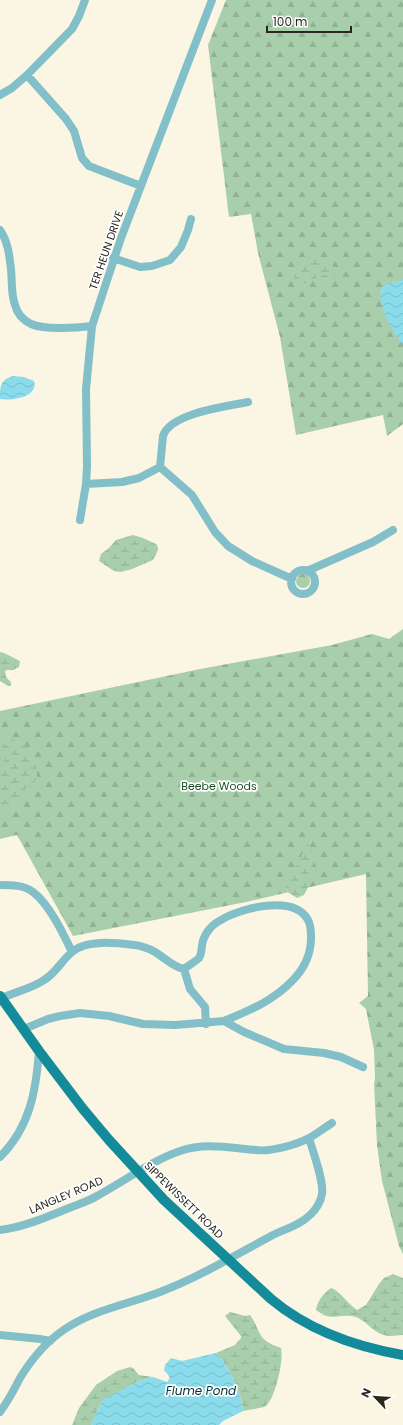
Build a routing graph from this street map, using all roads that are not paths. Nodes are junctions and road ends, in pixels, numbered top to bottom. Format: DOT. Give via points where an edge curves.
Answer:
graph roads {
  1 [pos="85,0"];
  2 [pos="212,0"];
  3 [pos="27,75"];
  4 [pos="0,96"];
  5 [pos="140,186"];
  6 [pos="191,219"];
  7 [pos="0,230"];
  8 [pos="114,258"];
  9 [pos="92,326"];
  10 [pos="248,402"];
  11 [pos="160,467"];
  12 [pos="86,484"];
  13 [pos="80,520"];
  14 [pos="393,530"];
  15 [pos="307,571"];
  16 [pos="292,579"];
  17 [pos="0,885"];
  18 [pos="72,952"];
  19 [pos="184,969"];
  20 [pos="1,997"];
  21 [pos="224,1022"];
  22 [pos="206,1024"];
  23 [pos="24,1029"];
  24 [pos="39,1051"];
  25 [pos="48,1063"];
  26 [pos="364,1067"];
  27 [pos="36,1080"];
  28 [pos="332,1123"];
  29 [pos="309,1138"];
  30 [pos="0,1157"];
  31 [pos="138,1172"];
  32 [pos="0,1230"];
  33 [pos="228,1260"];
  34 [pos="0,1335"];
  35 [pos="50,1341"];
  36 [pos="403,1356"];
  37 [pos="0,1412"];
  1 -- 3 [label="street" via="72,29"];
  2 -- 5 [label="street, TER HEUN DRIVE"];
  3 -- 4 [label="street"];
  3 -- 5 [label="street" via="74,131 82,158 89,166"];
  5 -- 8 [label="street, TER HEUN DRIVE"];
  6 -- 8 [label="street" via="181,247 170,260 140,267"];
  7 -- 9 [label="street" via="8,246 14,304 18,313 27,322 41,326"];
  8 -- 9 [label="street, TER HEUN DRIVE"];
  9 -- 12 [label="street, TER HEUN DRIVE" via="86,389"];
  10 -- 11 [label="street" via="200,412 170,425 163,436"];
  11 -- 12 [label="street" via="139,478 122,482"];
  11 -- 16 [label="street" via="192,495 215,532 228,546 252,561"];
  12 -- 13 [label="street, TER HEUN DRIVE"];
  14 -- 15 [label="street"];
  15 -- 16 [label="street" via="300,570"];
  15 -- 16 [label="street" via="315,579 314,587 308,592 301,593 295,590"];
  17 -- 18 [label="street" via="11,885 32,891 59,927"];
  18 -- 19 [label="street" via="87,944 136,946 154,951 176,967"];
  18 -- 20 [label="street" via="43,981"];
  19 -- 21 [label="street" via="199,958 204,938 221,920 249,909 283,905 300,912 308,920 311,930 309,955 292,981 272,998"];
  19 -- 22 [label="street" via="190,989 205,1007"];
  20 -- 23 [label="main road, SIPPEWISSETT ROAD"];
  21 -- 22 [label="street"];
  21 -- 26 [label="street" via="284,1049 341,1057"];
  22 -- 23 [label="street" via="144,1024 80,1013 48,1019"];
  23 -- 24 [label="main road, SIPPEWISSETT ROAD"];
  24 -- 25 [label="main road, SIPPEWISSETT ROAD"];
  24 -- 27 [label="street"];
  25 -- 27 [label="street" via="39,1071"];
  25 -- 31 [label="main road, SIPPEWISSETT ROAD" via="92,1121"];
  27 -- 30 [label="street" via="27,1116 19,1133"];
  28 -- 29 [label="street, LANGLEY ROAD"];
  29 -- 31 [label="street, LANGLEY ROAD" via="291,1145 263,1150 196,1147 180,1151"];
  29 -- 33 [label="street" via="322,1184 322,1194 316,1209 297,1225"];
  31 -- 32 [label="street, LANGLEY ROAD" via="88,1200 31,1223"];
  31 -- 33 [label="main road, SIPPEWISSETT ROAD"];
  33 -- 35 [label="street" via="161,1291 97,1313 65,1329"];
  33 -- 36 [label="main road, SIPPEWISSETT ROAD" via="271,1300 299,1319 362,1346"];
  34 -- 35 [label="street"];
  35 -- 37 [label="street" via="24,1373"];
}
